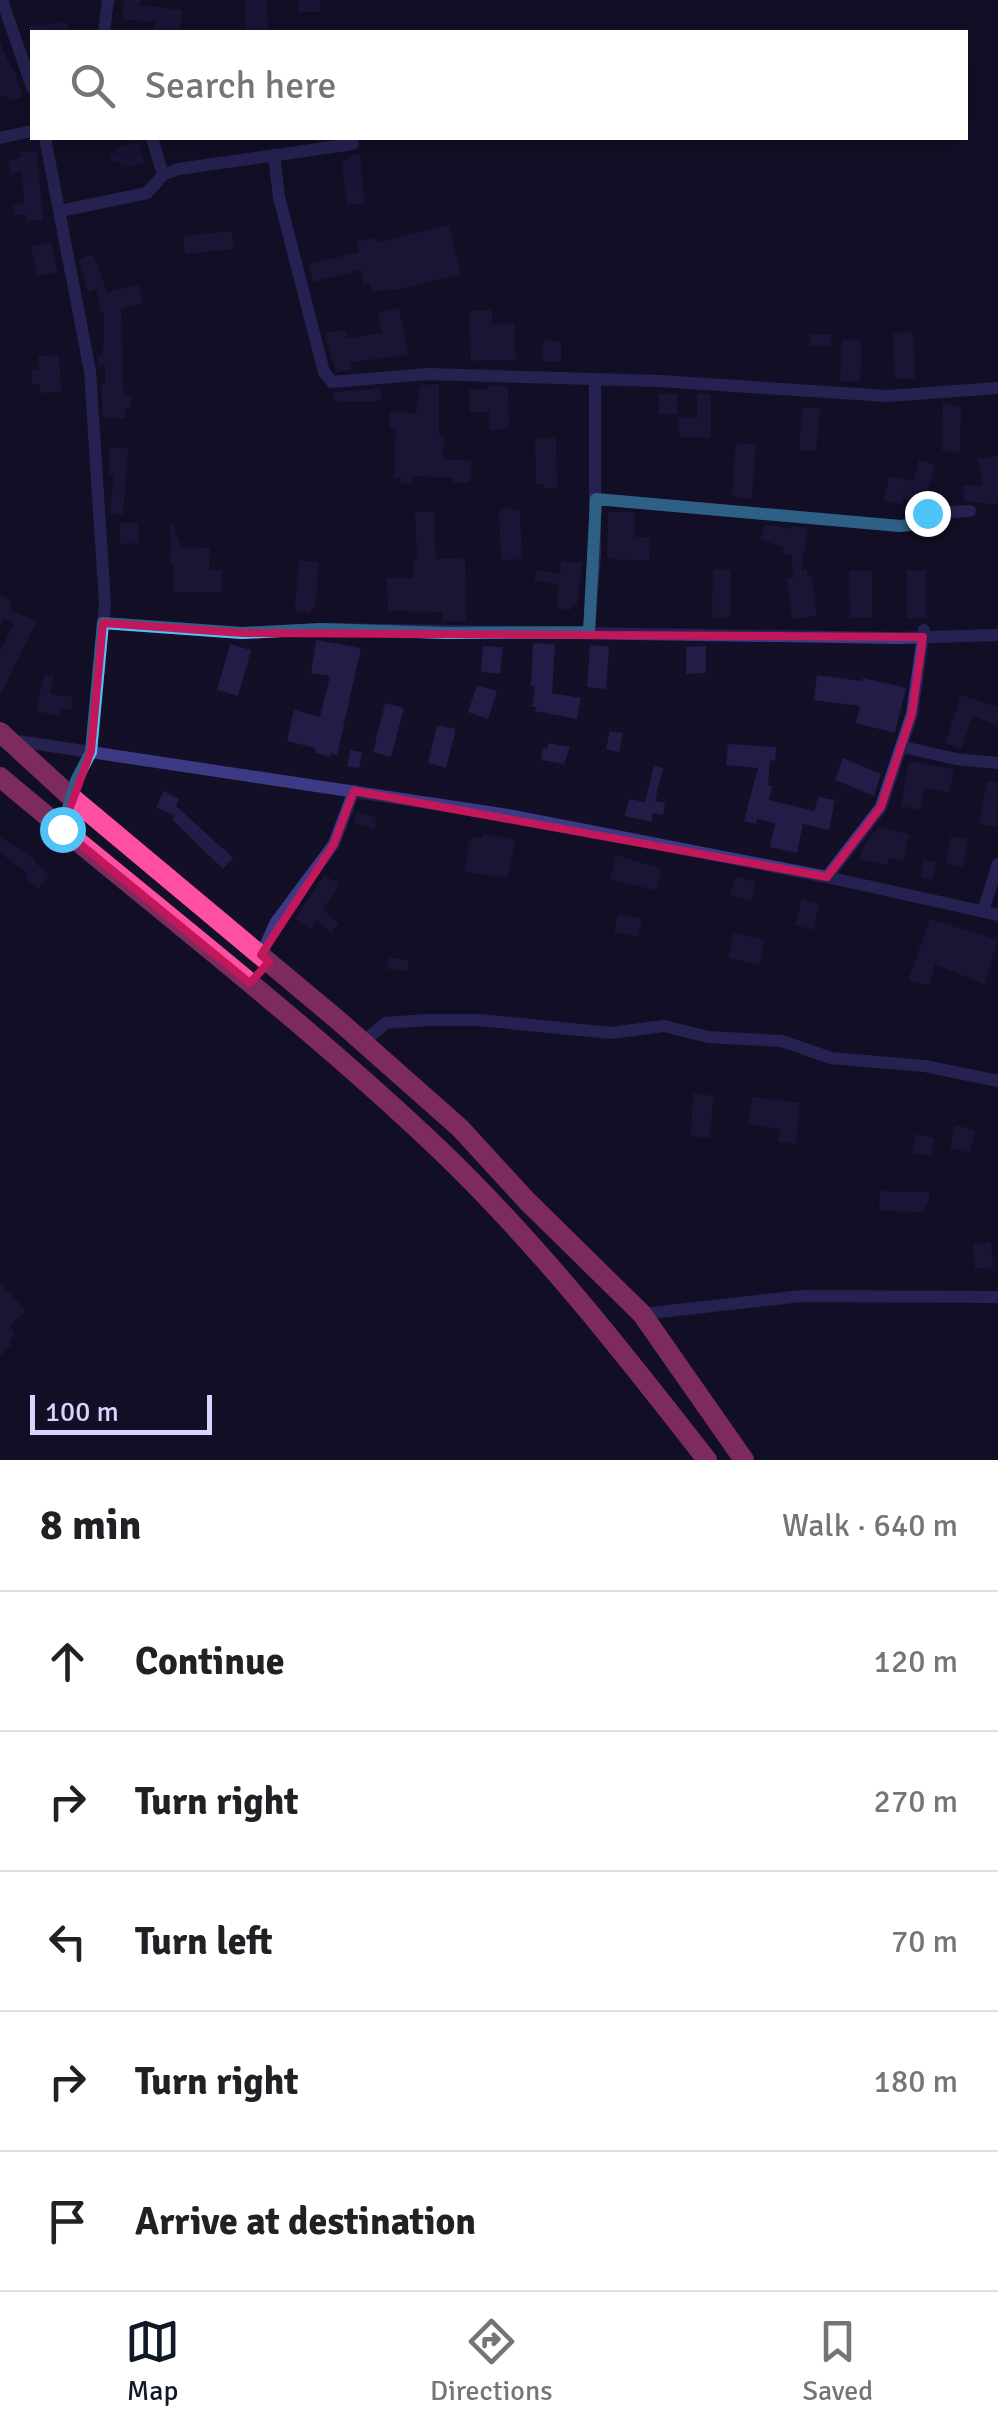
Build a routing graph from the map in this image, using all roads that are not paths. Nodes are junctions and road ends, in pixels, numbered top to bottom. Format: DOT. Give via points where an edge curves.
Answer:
graph roads {
  1 [pos="2,0"];
  2 [pos="108,0"];
  3 [pos="104,30"];
  4 [pos="27,51"];
  5 [pos="30,132"];
  6 [pos="0,138"];
  7 [pos="45,140"];
  8 [pos="153,140"];
  9 [pos="354,144"];
  10 [pos="274,155"];
  11 [pos="164,175"];
  12 [pos="60,211"];
  13 [pos="595,382"];
  14 [pos="998,388"];
  15 [pos="596,499"];
  16 [pos="970,511"];
  17 [pos="103,623"];
  18 [pos="924,630"];
  19 [pos="589,632"];
  20 [pos="998,635"];
  21 [pos="4,736"];
  22 [pos="903,747"];
  23 [pos="91,752"];
  24 [pos="998,764"];
  25 [pos="0,778"];
  26 [pos="354,791"];
  27 [pos="71,798"];
  28 [pos="62,829"];
  29 [pos="998,864"];
  30 [pos="827,877"];
  31 [pos="983,912"];
  32 [pos="998,915"];
  33 [pos="265,958"];
  34 [pos="250,983"];
  35 [pos="363,1042"];
  36 [pos="998,1082"];
  37 [pos="528,1201"];
  38 [pos="504,1218"];
  39 [pos="998,1297"];
  40 [pos="642,1314"];
  41 [pos="707,1460"];
  42 [pos="744,1460"];
  1 -- 4 [label="street"];
  2 -- 3 [label="street"];
  5 -- 6 [label="street"];
  7 -- 12 [label="street"];
  8 -- 11 [label="street"];
  9 -- 10 [label="street"];
  10 -- 11 [label="street"];
  10 -- 13 [label="street" via="279,197 332,382 428,374"];
  11 -- 12 [label="street" via="147,192"];
  12 -- 17 [label="street" via="90,372"];
  13 -- 14 [label="street" via="887,396"];
  13 -- 15 [label="street"];
  15 -- 16 [label="street" via="900,526 927,513"];
  15 -- 19 [label="street"];
  17 -- 19 [label="street" via="242,633"];
  17 -- 23 [label="street"];
  18 -- 22 [label="street"];
  19 -- 20 [label="street"];
  21 -- 23 [label="street"];
  21 -- 27 [label="highway"];
  22 -- 24 [label="street"];
  22 -- 30 [label="street" via="881,806"];
  23 -- 26 [label="street"];
  23 -- 27 [label="street"];
  25 -- 28 [label="highway"];
  26 -- 30 [label="street"];
  26 -- 33 [label="street" via="334,844 276,922"];
  27 -- 28 [label="street"];
  27 -- 33 [label="highway"];
  28 -- 34 [label="highway"];
  29 -- 31 [label="street"];
  30 -- 31 [label="street"];
  31 -- 32 [label="street"];
  33 -- 34 [label="highway"];
  33 -- 35 [label="highway"];
  34 -- 38 [label="highway" via="323,1042"];
  35 -- 36 [label="street" via="386,1023 426,1020 611,1034 664,1026"];
  35 -- 37 [label="highway" via="460,1128"];
  37 -- 38 [label="highway"];
  37 -- 40 [label="highway"];
  38 -- 41 [label="highway" via="591,1310"];
  39 -- 40 [label="street" via="802,1296"];
  40 -- 42 [label="highway"];
}
